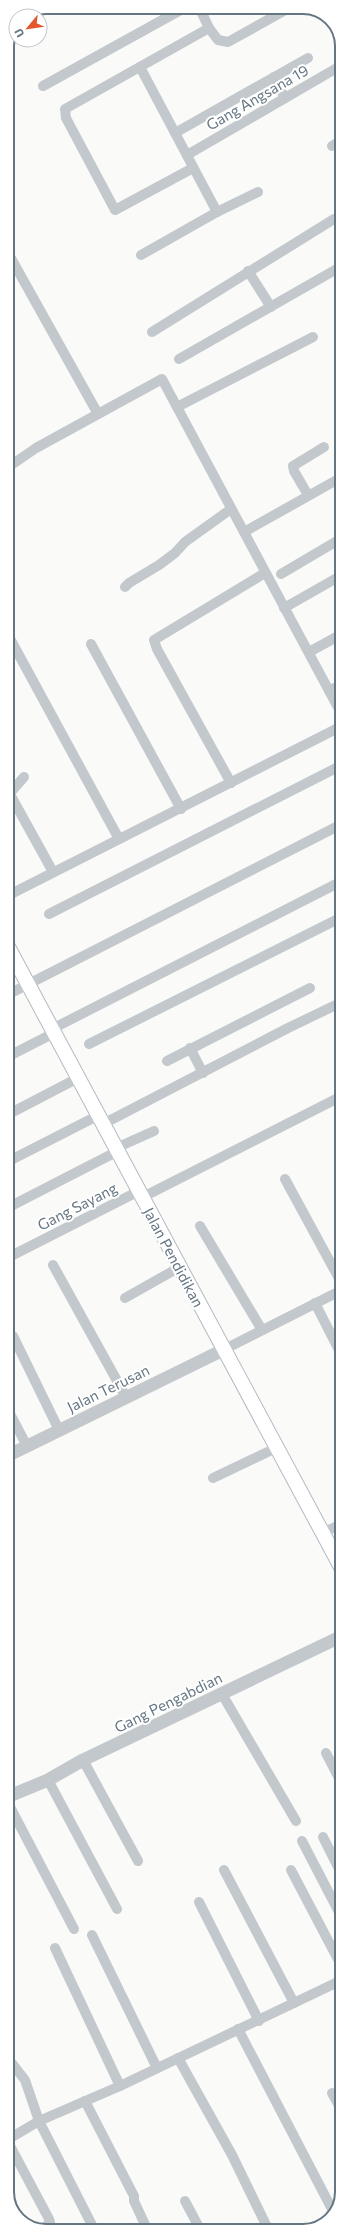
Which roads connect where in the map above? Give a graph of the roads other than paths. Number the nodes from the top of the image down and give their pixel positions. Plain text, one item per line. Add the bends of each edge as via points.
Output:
1 (173, 14) edge
2 (202, 14) edge
3 (278, 14) edge
4 (209, 28) junction
5 (308, 58) dead end
6 (140, 67) junction
7 (335, 69) edge
8 (274, 77) junction
9 (43, 86) dead end
10 (285, 98) junction
11 (175, 133) junction
12 (335, 144) edge
13 (332, 146) dead end
14 (187, 155) junction
15 (194, 168) junction
16 (258, 192) dead end
17 (217, 212) junction
18 (335, 219) edge
19 (141, 255) dead end
20 (14, 264) edge
21 (335, 270) edge
22 (248, 271) junction
23 (271, 307) junction
24 (152, 332) dead end
25 (313, 337) dead end
26 (179, 359) dead end
27 (177, 407) junction
28 (98, 414) junction
29 (324, 447) dead end
30 (14, 463) edge
31 (335, 481) edge
32 (308, 496) junction
33 (232, 509) junction
34 (244, 532) junction
35 (335, 542) edge
36 (265, 573) junction
37 (281, 574) dead end
38 (335, 579) edge
39 (125, 587) dead end
40 (284, 608) junction
41 (335, 638) edge
42 (90, 644) dead end
43 (14, 647) edge
44 (309, 652) junction
45 (335, 688) edge
46 (330, 691) junction
47 (335, 701) edge
48 (335, 730) edge
49 (335, 769) edge
50 (24, 777) dead end
51 (231, 783) junction
52 (14, 789) edge
53 (14, 801) edge
54 (181, 809) junction
55 (335, 828) edge
56 (119, 840) junction
57 (53, 872) junction
58 (335, 885) edge
59 (14, 892) edge
60 (49, 914) dead end
61 (335, 921) edge
62 (14, 958) edge
63 (28, 983) junction
64 (310, 988) dead end
65 (14, 990) edge
66 (335, 1005) edge
67 (53, 1031) junction
68 (89, 1044) dead end
69 (190, 1048) junction
70 (14, 1053) edge
71 (167, 1060) dead end
72 (203, 1073) junction
73 (78, 1078) junction
74 (335, 1099) edge
75 (14, 1111) edge
76 (101, 1119) junction
77 (154, 1131) dead end
78 (117, 1150) junction
79 (14, 1159) edge
80 (285, 1179) dead end
81 (141, 1194) junction
82 (14, 1204) edge
83 (200, 1226) dead end
84 (14, 1255) edge
85 (53, 1265) dead end
86 (180, 1267) junction
87 (335, 1271) edge
88 (335, 1293) edge
89 (125, 1298) dead end
90 (315, 1303) junction
91 (262, 1330) junction
92 (14, 1338) edge
93 (335, 1342) edge
94 (223, 1350) junction
95 (126, 1397) junction
96 (14, 1421) edge
97 (59, 1430) junction
98 (27, 1446) junction
99 (276, 1448) junction
100 (14, 1452) edge
101 (213, 1478) dead end
102 (335, 1527) edge
103 (322, 1533) junction
104 (335, 1556) edge
105 (335, 1639) edge
106 (219, 1696) junction
107 (326, 1753) dead end
108 (83, 1760) junction
109 (335, 1770) edge
110 (48, 1780) junction
111 (14, 1794) edge
112 (14, 1814) edge
113 (296, 1821) dead end
114 (323, 1837) dead end
115 (302, 1841) dead end
116 (138, 1861) dead end
117 (335, 1861) edge
118 (224, 1870) dead end
119 (291, 1870) dead end
120 (199, 1902) dead end
121 (335, 1905) edge
122 (117, 1910) dead end
123 (74, 1929) dead end
124 (92, 1935) dead end
125 (55, 1948) dead end
126 (335, 1954) edge
127 (335, 1984) edge
128 (294, 2003) junction
129 (259, 2021) junction
130 (238, 2029) junction
131 (178, 2058) junction
132 (14, 2066) edge
133 (157, 2068) junction
134 (120, 2086) junction
135 (332, 2093) dead end
136 (335, 2098) edge
137 (85, 2101) junction
138 (39, 2121) junction
139 (14, 2136) edge
140 (14, 2153) edge
141 (185, 2201) dead end
142 (331, 2208) edge
143 (48, 2224) edge
144 (91, 2224) edge
145 (145, 2224) edge
146 (197, 2224) edge
147 (266, 2224) edge

1 - 9 street
2 - 4 street
3 - 4 street via 228,42 220,42
4 - 6 street
5 - 8 street
6 - 11 street
6 - 15 street via 65,109 66,118 113,208 115,210
7 - 10 street, Gang Angsana 19
8 - 10 street
8 - 11 street
10 - 14 street, Gang Angsana 19
11 - 14 street
12 - 13 street
14 - 15 street
15 - 17 street
16 - 17 street
17 - 19 street
18 - 22 street
20 - 28 street
21 - 23 street
22 - 23 street
22 - 24 street
23 - 26 street
25 - 27 street
27 - 28 street via 162,379
27 - 33 street
28 - 30 street
29 - 32 street via 294,466
31 - 32 street
32 - 34 street
33 - 34 street
33 - 39 street via 185,542 159,565
34 - 36 street
35 - 37 street
36 - 40 street
36 - 51 street via 154,640
38 - 40 street
40 - 44 street
41 - 44 street
42 - 54 street
43 - 56 street
44 - 46 street
45 - 46 street
46 - 47 street
48 - 51 street
49 - 60 street
50 - 52 street
51 - 54 street
53 - 57 street
54 - 56 street
55 - 63 street
56 - 57 street
57 - 59 street
58 - 67 street
61 - 68 street
62 - 63 main road, Jalan Pendidikan
63 - 65 street
63 - 67 main road, Jalan Pendidikan
64 - 69 street
66 - 72 street
67 - 70 street
67 - 73 main road, Jalan Pendidikan
69 - 71 street
69 - 72 street
72 - 76 street
73 - 75 street
73 - 76 main road, Jalan Pendidikan
74 - 81 street, Gang Sayang
76 - 78 main road, Jalan Pendidikan
76 - 79 street
77 - 78 street
78 - 81 main road, Jalan Pendidikan
78 - 82 street
80 - 87 street
81 - 84 street, Gang Sayang
81 - 86 main road, Jalan Pendidikan
83 - 91 street
85 - 95 street
86 - 89 street
86 - 94 main road, Jalan Pendidikan
88 - 90 street
90 - 91 street
90 - 93 street
91 - 94 street
92 - 97 street
94 - 95 street, Jalan Terusan
94 - 99 main road, Jalan Pendidikan
95 - 97 street, Jalan Terusan
96 - 98 street
97 - 98 street, Jalan Terusan
98 - 100 street, Jalan Terusan
99 - 101 street
99 - 103 main road, Jalan Pendidikan
102 - 103 street
103 - 104 main road, Jalan Pendidikan
105 - 106 street, Gang Pengabdian
106 - 108 street, Gang Pengabdian
106 - 113 street via 231,1718 238,1720
107 - 109 street
108 - 110 street, Gang Pengabdian
108 - 116 street
110 - 111 street, Gang Pengabdian
110 - 122 street
112 - 123 street
114 - 117 street
115 - 121 street
118 - 128 street
119 - 126 street
120 - 129 street
124 - 133 street
125 - 134 street
127 - 128 street
128 - 129 street
129 - 130 street
130 - 131 street
130 - 142 street
131 - 133 street
131 - 147 street via 232,2155
132 - 138 street via 25,2080
133 - 134 street
134 - 137 street
135 - 136 street
137 - 138 street
137 - 145 street via 134,2196 134,2202
138 - 139 street
138 - 144 street
140 - 143 street via 49,2219
141 - 146 street

